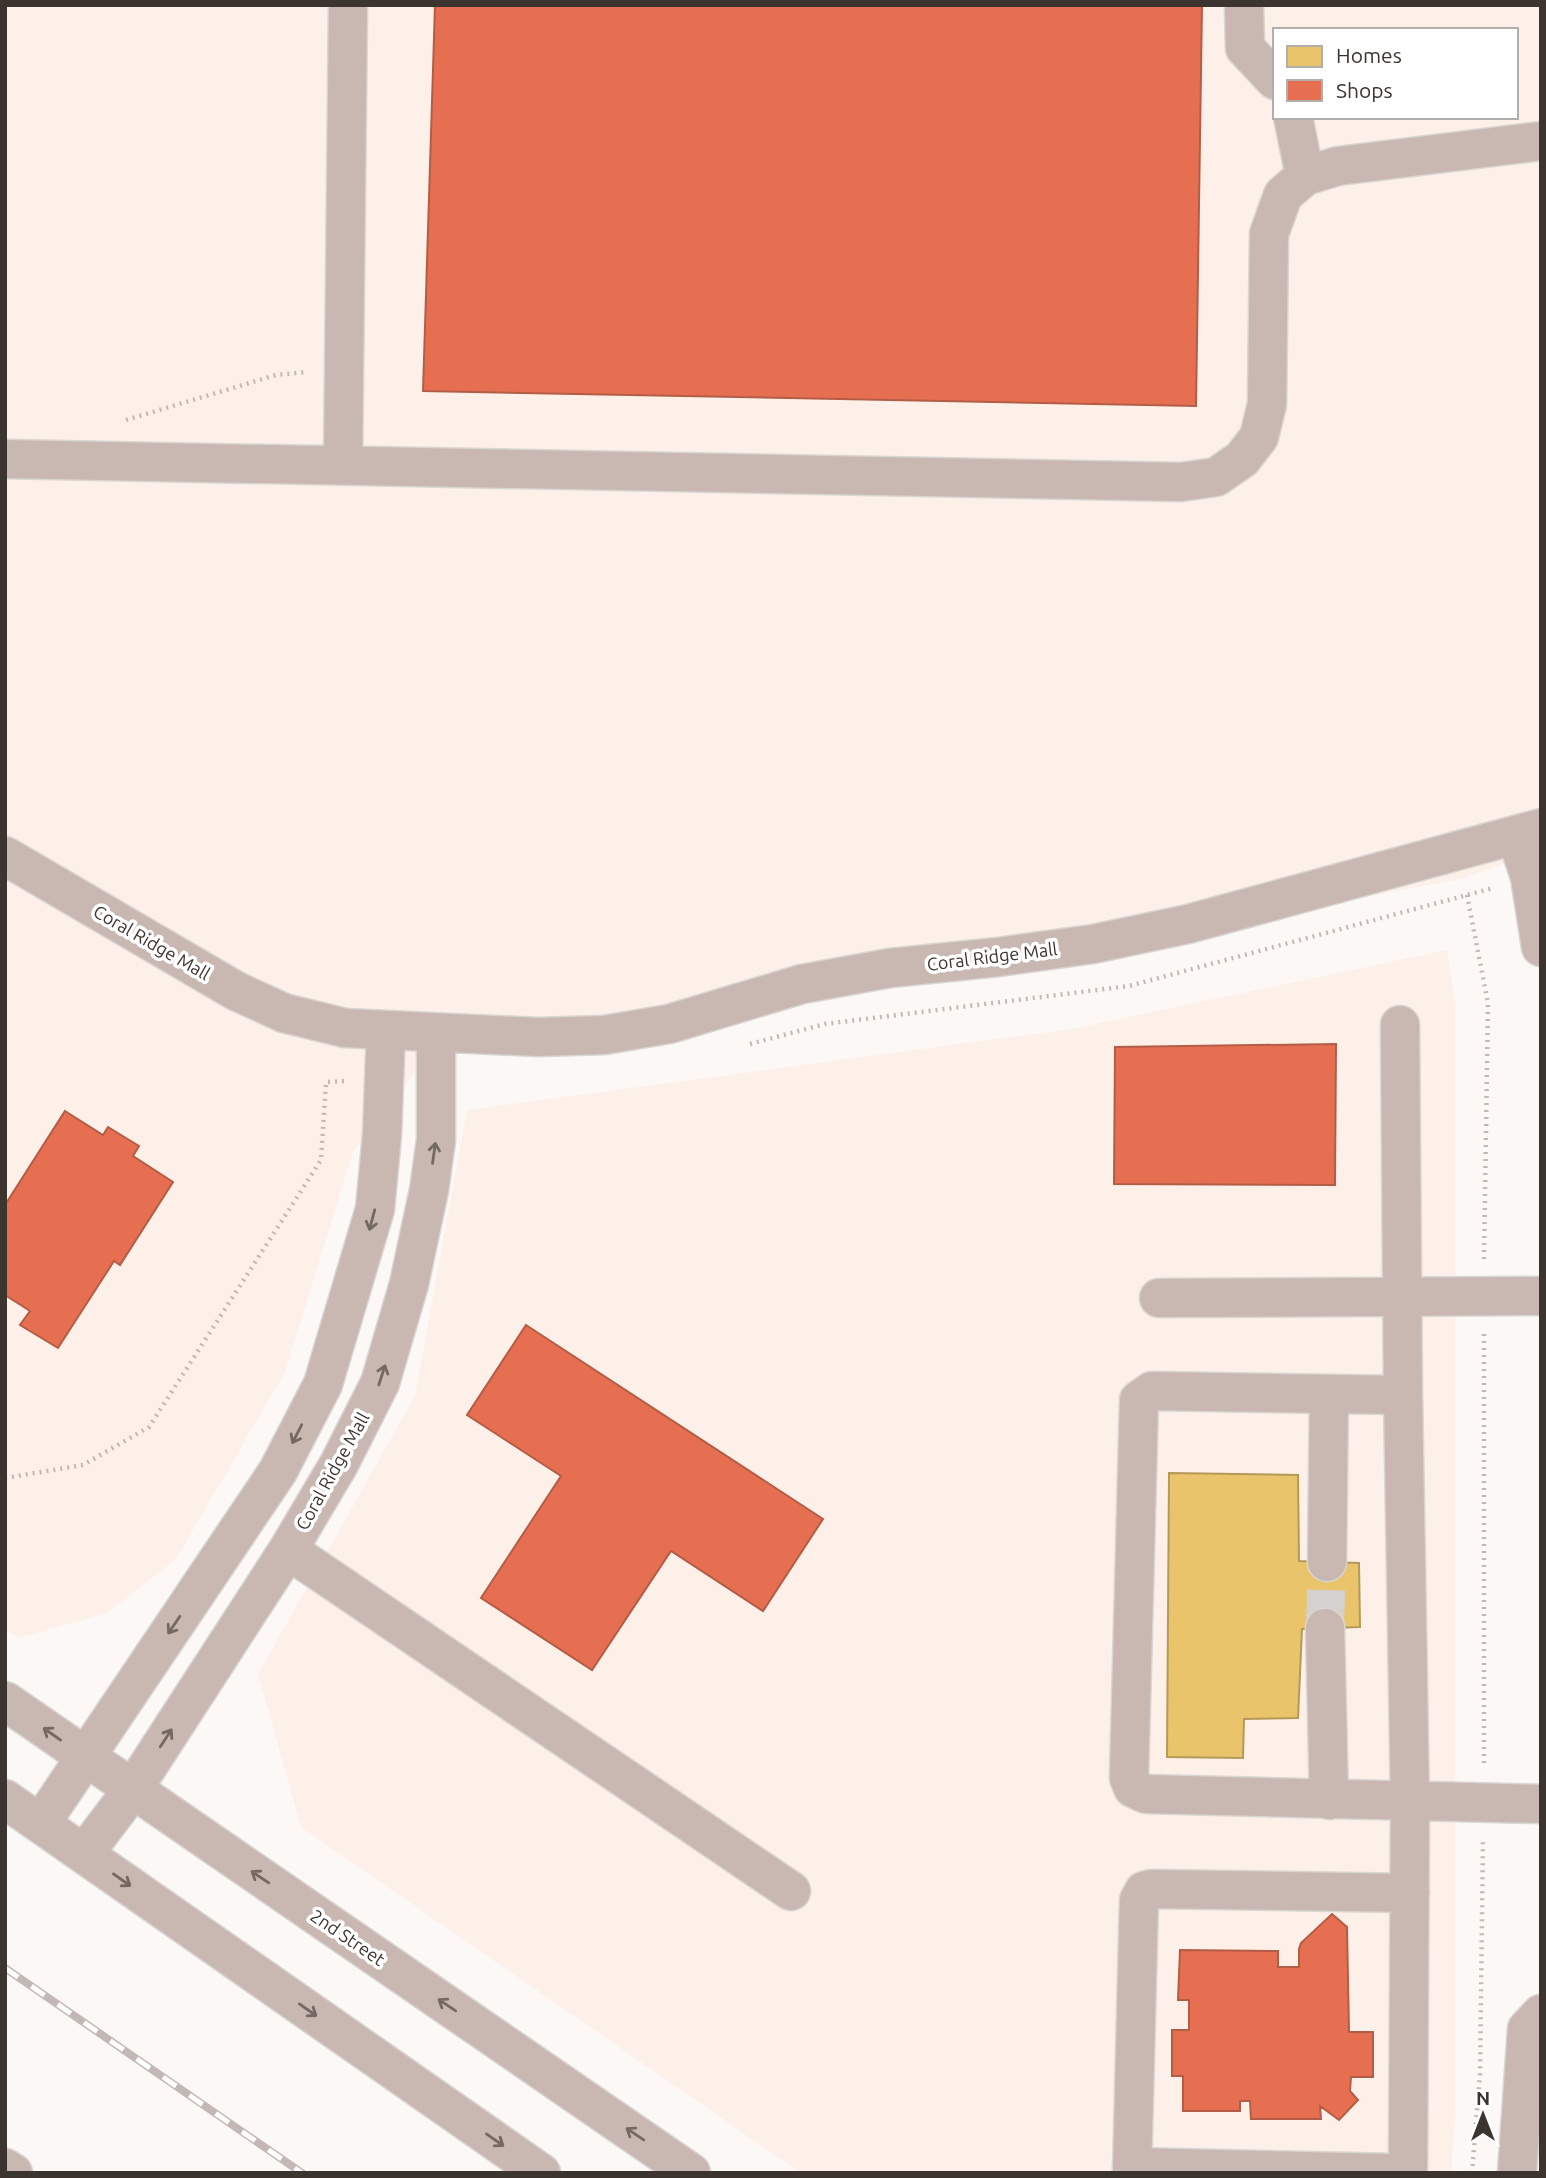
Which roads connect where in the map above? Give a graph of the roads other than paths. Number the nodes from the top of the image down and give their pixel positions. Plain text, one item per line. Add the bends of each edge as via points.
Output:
1 (348, 5) edge
2 (1244, 5) edge
3 (1273, 78) edge
4 (1293, 119) edge
5 (1541, 141) edge
6 (1305, 176) junction
7 (5, 458) edge
8 (343, 465) junction
9 (1529, 832) edge
10 (5, 856) edge
11 (1541, 947) edge
12 (1400, 1025) dead end
13 (386, 1030) junction
14 (436, 1033) junction
15 (1402, 1296) junction
16 (1541, 1296) edge
17 (1159, 1298) dead end
18 (1329, 1394) junction
19 (1403, 1395) junction
20 (288, 1550) junction
21 (1327, 1562) tunnel mouth
22 (1325, 1628) tunnel mouth
23 (5, 1701) edge
24 (86, 1757) junction
25 (132, 1789) junction
26 (5, 1799) edge
27 (1329, 1800) junction
28 (1410, 1801) junction
29 (1541, 1804) edge
30 (41, 1824) junction
31 (84, 1854) junction
32 (791, 1891) dead end
33 (1410, 1893) junction
34 (1541, 2014) edge
35 (5, 2168) edge
36 (1132, 2170) edge
37 (1222, 2171) edge
38 (13, 2173) edge
39 (541, 2173) edge
40 (691, 2173) edge
41 (1392, 2173) edge
42 (1408, 2173) edge
43 (1517, 2173) edge

1 - 8 street
2 - 3 street via 1245,48
4 - 6 street
5 - 6 street via 1338,166
6 - 8 street via 1283,195 1269,234 1267,404 1259,437 1242,459 1216,477 1168,482
7 - 8 street
9 - 11 street via 1530,877
9 - 14 street, Coral Ridge Mall via 1188,924 1093,944 890,968 802,984 669,1024 604,1035
10 - 13 street, Coral Ridge Mall via 236,991 284,1013 345,1028
12 - 15 street
13 - 14 street, Coral Ridge Mall
13 -> 24 street via 375,1209 323,1384 278,1471
20 -> 14 street, Coral Ridge Mall via 340,1464 380,1383 409,1284 436,1140
15 - 16 street
15 - 17 street
15 - 19 street
18 - 19 street
18 - 21 street
18 - 27 street via 1152,1391 1139,1400 1129,1778 1133,1788 1146,1794
19 - 28 street
25 -> 20 street, Coral Ridge Mall
20 - 32 street
22 - 27 street
24 -> 23 street, 2nd Street
24 - 25 street, 2nd Street
24 - 30 street
25 - 31 street, Coral Ridge Mall
40 -> 25 street, 2nd Street
26 - 30 street
27 - 28 street
28 - 29 street
28 - 33 street
30 - 31 street
31 -> 39 street
33 - 36 street via 1144,1891 1139,1900
33 - 42 street
34 - 43 street via 1527,2029
35 - 38 street
36 - 37 street
37 - 41 street

